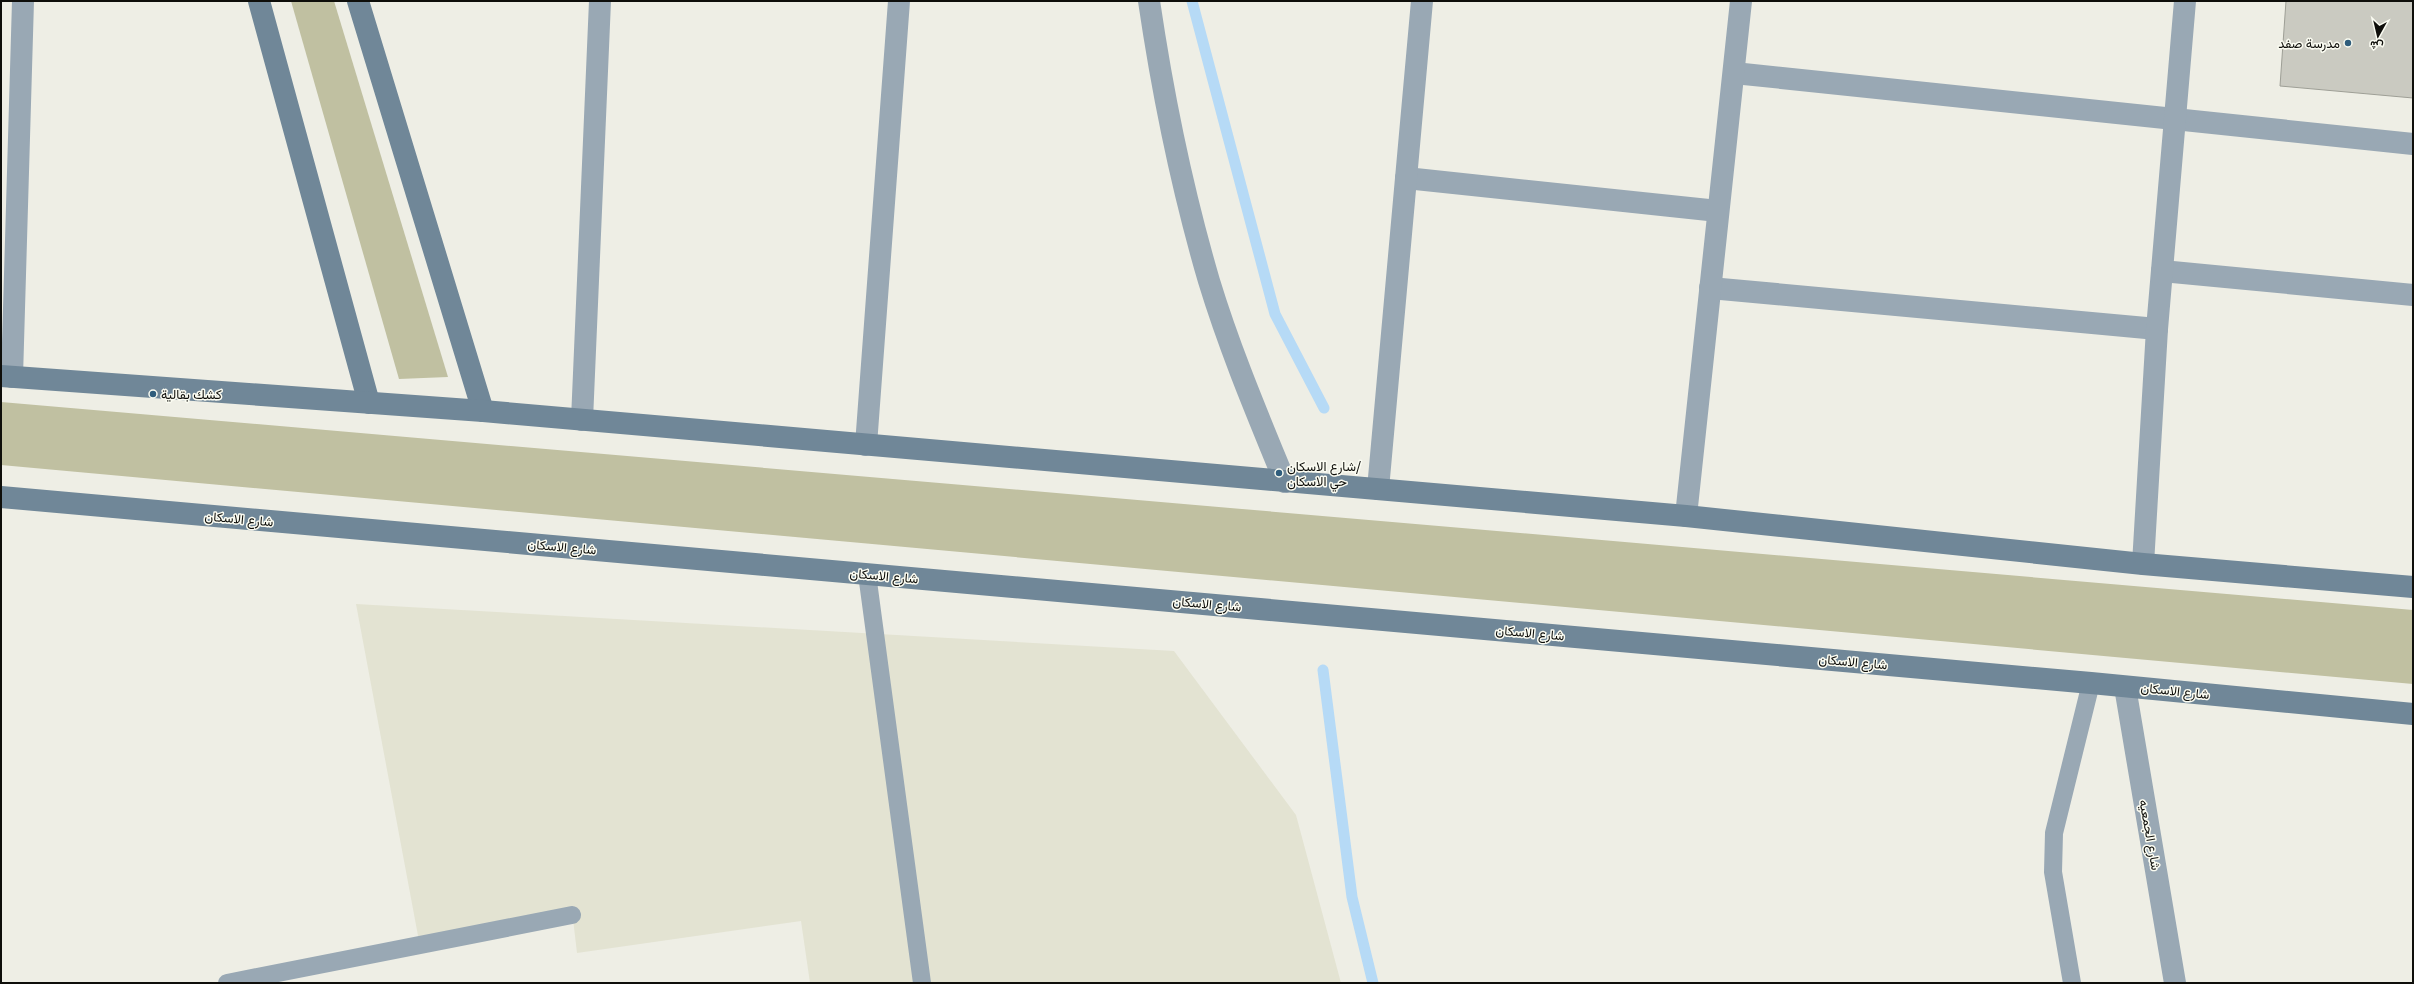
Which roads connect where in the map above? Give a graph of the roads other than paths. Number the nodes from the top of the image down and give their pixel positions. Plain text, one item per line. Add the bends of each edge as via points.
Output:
1 (23, 1) edge
2 (259, 1) edge
3 (358, 1) edge
4 (600, 1) edge
5 (899, 1) edge
6 (1149, 1) edge
7 (1422, 1) edge
8 (1741, 1) edge
9 (2185, 1) edge
10 (1734, 73) junction
11 (2175, 119) junction
12 (2413, 144) edge
13 (1406, 178) junction
14 (1718, 211) junction
15 (2162, 271) junction
16 (1710, 288) junction
17 (2413, 294) edge
18 (2157, 329) junction
19 (7, 377) edge
20 (369, 403) junction
21 (483, 411) junction
22 (582, 420) junction
23 (866, 445) junction
24 (1285, 482) junction
25 (1378, 490) junction
26 (1, 497) edge
27 (1686, 516) junction
28 (2143, 564) junction
29 (867, 574) junction
30 (2413, 587) edge
31 (2091, 683) junction
32 (2125, 686) junction
33 (2413, 714) edge
34 (572, 915) dead end
35 (227, 983) edge
36 (922, 983) edge
37 (2072, 983) edge
38 (2175, 983) edge

1 - 19 street
2 - 20 main road
3 - 21 main road
4 - 22 street
5 - 23 street
6 - 24 street via 1181,178 1210,282 1244,383
7 - 13 street
8 - 10 street
9 - 11 street
10 - 11 street
10 - 14 street
11 - 12 street
11 - 15 street
13 - 14 street
13 - 25 street
14 - 16 street
15 - 17 street
15 - 18 street
16 - 18 street
16 - 27 street
18 - 28 street
19 - 20 main road
20 - 21 main road
21 - 22 main road
22 - 23 main road
23 - 24 main road
24 - 25 main road
25 - 27 main road
26 - 29 main road, شارع الاسكان
27 - 28 main road
28 - 30 main road
29 - 31 main road, شارع الاسكان
29 - 36 lane
31 - 32 main road, شارع الاسكان
31 - 37 lane via 2054,833 2053,872
32 - 33 main road, شارع الاسكان
32 - 38 street, شارع الجمعيه
34 - 35 lane

